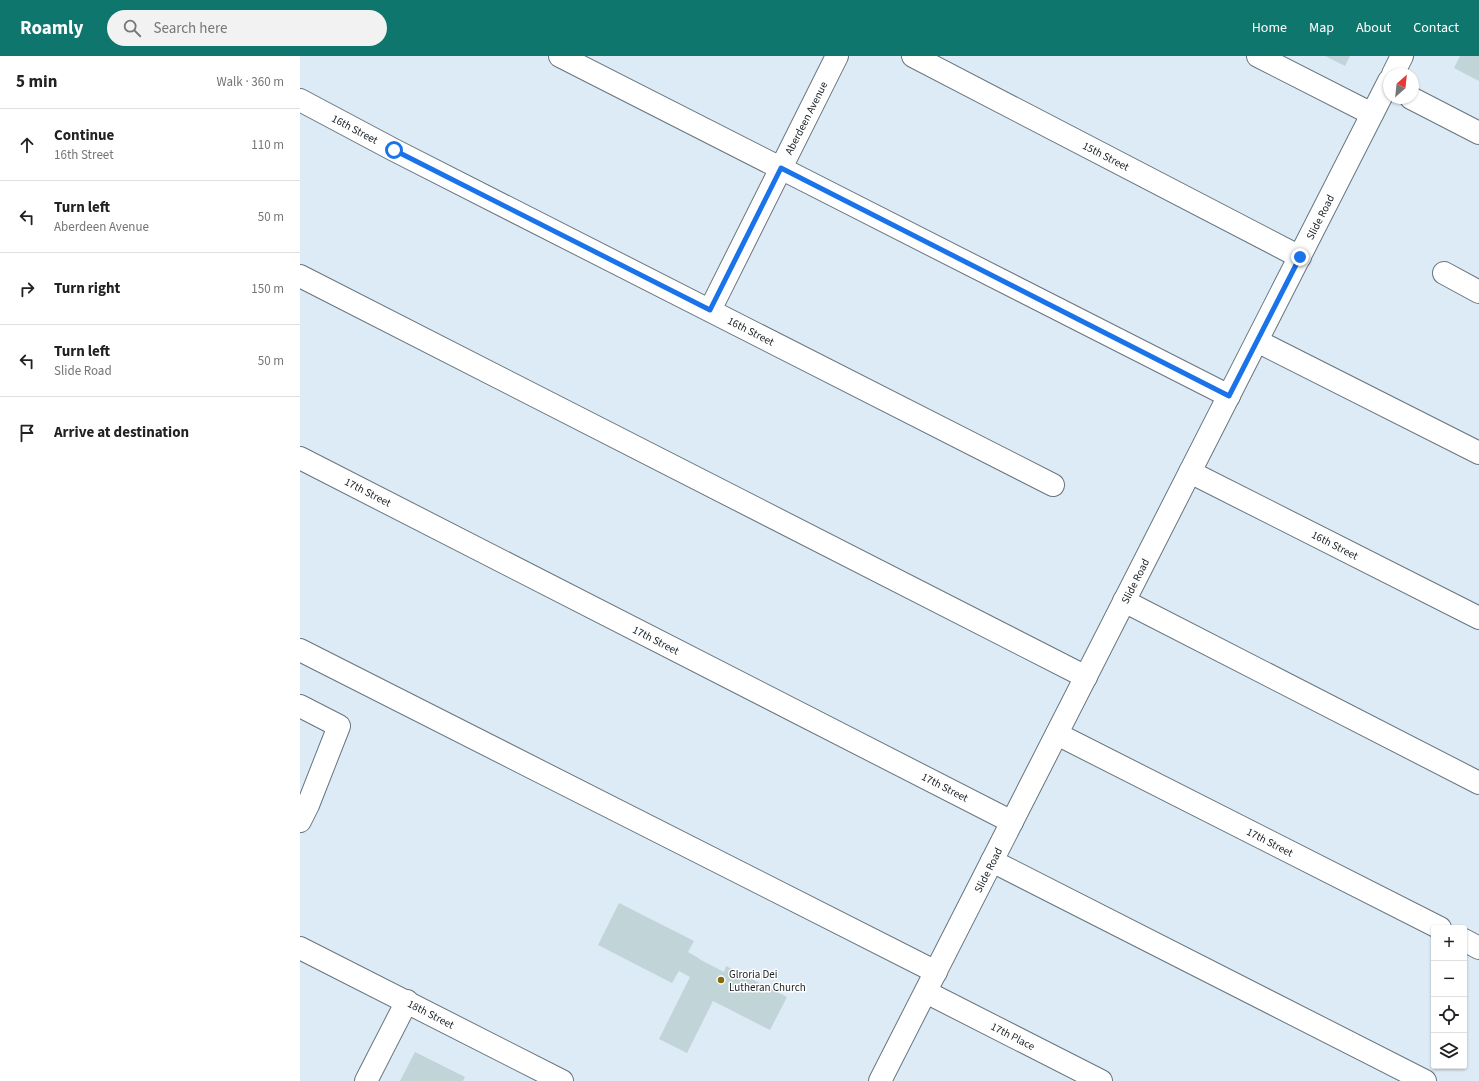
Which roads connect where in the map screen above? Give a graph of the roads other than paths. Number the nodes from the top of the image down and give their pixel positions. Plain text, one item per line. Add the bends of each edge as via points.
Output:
1 (560, 56) edge
2 (837, 56) edge
3 (913, 56) edge
4 (1258, 56) edge
5 (1402, 56) edge
6 (1396, 68) edge
7 (1383, 93) edge
8 (300, 100) edge
9 (1419, 102) edge
10 (1372, 114) junction
11 (1479, 133) edge
12 (781, 168) junction
13 (1300, 257) junction
14 (1444, 274) dead end
15 (300, 276) edge
16 (1479, 292) edge
17 (710, 310) junction
18 (1257, 341) junction
19 (1229, 396) junction
20 (1479, 453) edge
21 (300, 458) edge
22 (1190, 472) junction
23 (1052, 485) dead end
24 (1124, 601) junction
25 (1479, 618) edge
26 (300, 650) edge
27 (1086, 677) junction
28 (300, 706) edge
29 (1057, 734) junction
30 (1479, 783) edge
31 (300, 821) edge
32 (1012, 822) junction
33 (992, 861) junction
34 (1434, 925) edge
35 (1467, 942) edge
36 (300, 948) edge
37 (1479, 948) edge
38 (936, 972) junction
39 (926, 992) junction
40 (407, 1002) junction
41 (366, 1081) edge
42 (562, 1081) edge
43 (880, 1081) edge
44 (1100, 1081) edge
45 (1424, 1081) edge

1 - 12 street
2 - 12 street, Aberdeen Avenue
3 - 13 street, 15th Street
4 - 10 street
5 - 6 street, Slide Road
7 - 10 street, Slide Road
8 - 17 street, 16th Street
9 - 11 street
10 - 13 street, Slide Road
12 - 17 street, Aberdeen Avenue
12 - 19 street
13 - 18 street, Slide Road
14 - 16 street
15 - 27 street
17 - 23 street, 16th Street
18 - 19 street, Slide Road
18 - 20 street
19 - 22 street, Slide Road
21 - 32 street, 17th Street
22 - 24 street, Slide Road
22 - 25 street, 16th Street
24 - 27 street, Slide Road
24 - 30 street
26 - 38 street
27 - 29 street, Slide Road
28 - 31 street via 339,726
29 - 32 street, Slide Road
29 - 34 street, 17th Street
32 - 33 street, Slide Road
33 - 38 street, Slide Road
33 - 45 street
35 - 37 street
36 - 40 street, 18th Street
38 - 39 street, Slide Road
39 - 43 street, Slide Road
39 - 44 street, 17th Place
40 - 41 street
40 - 42 street, 18th Street

